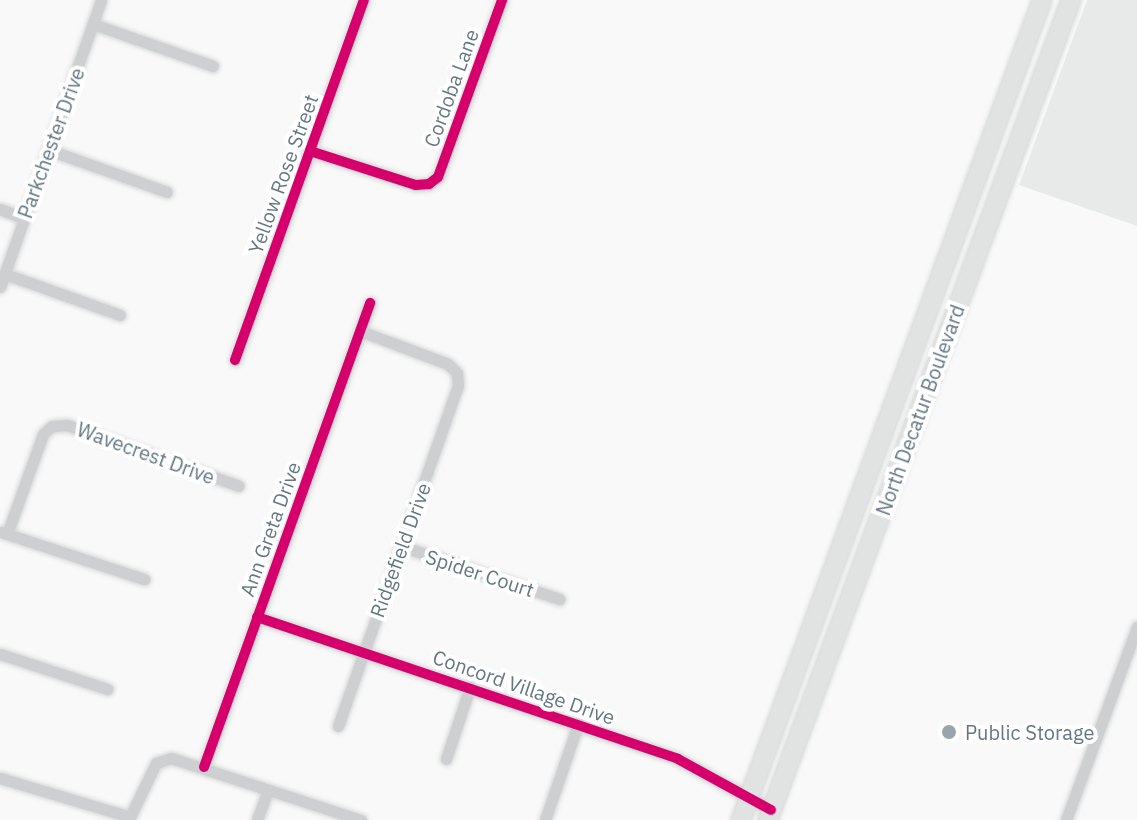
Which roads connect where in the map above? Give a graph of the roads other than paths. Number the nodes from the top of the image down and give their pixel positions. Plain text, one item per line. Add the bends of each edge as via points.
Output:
1 (101, 0) edge
2 (364, 0) edge
3 (502, 0) edge
4 (1042, 0) edge
5 (1071, 0) edge
6 (93, 24) junction
7 (213, 66) dead end
8 (997, 118) junction
9 (1025, 129) junction
10 (49, 150) junction
11 (310, 151) junction
12 (167, 192) dead end
13 (0, 209) edge
14 (24, 218) junction
15 (5, 274) junction
16 (0, 287) edge
17 (370, 303) dead end
18 (120, 315) dead end
19 (360, 331) junction
20 (235, 360) dead end
21 (903, 375) junction
22 (929, 383) junction
23 (239, 486) dead end
24 (4, 533) edge
25 (401, 546) junction
26 (144, 579) dead end
27 (823, 590) junction
28 (559, 599) dead end
29 (850, 600) junction
30 (257, 617) junction
31 (1137, 627) edge
32 (363, 651) junction
33 (0, 654) edge
34 (470, 687) junction
35 (107, 689) dead end
36 (578, 724) junction
37 (338, 726) dead end
38 (446, 759) dead end
39 (204, 767) junction
40 (0, 778) edge
41 (268, 790) junction
42 (749, 797) junction
43 (769, 815) edge
44 (111, 818) edge
45 (257, 820) edge
46 (361, 820) edge
47 (545, 820) edge
48 (741, 820) edge
49 (1066, 820) edge

1 - 6 street, Parkchester Drive
2 - 11 street, Yellow Rose Street
3 - 11 street, Cordoba Lane via 438,177 416,185
4 - 8 main road, North Decatur Boulevard
5 - 9 main road, North Decatur Boulevard
6 - 7 street
6 - 10 street, Parkchester Drive
8 - 9 main road
8 - 21 main road, North Decatur Boulevard
9 - 22 main road, North Decatur Boulevard
10 - 12 street
10 - 14 street, Parkchester Drive
11 - 20 street, Yellow Rose Street
13 - 14 street
14 - 15 street, Parkchester Drive
15 - 16 street, Parkchester Drive
15 - 18 street
17 - 19 street, Ann Greta Drive
19 - 25 street, Ridgefield Drive via 448,364 457,373 458,385
19 - 30 street, Ann Greta Drive
21 - 22 main road
21 - 27 main road, North Decatur Boulevard
22 - 29 main road, North Decatur Boulevard
23 - 24 street, Wavecrest Drive via 67,425 52,426 43,434
24 - 26 street
25 - 28 street, Spider Court
25 - 32 street, Ridgefield Drive
27 - 29 main road
27 - 42 main road, North Decatur Boulevard
29 - 43 main road, North Decatur Boulevard
30 - 32 street, Concord Village Drive
30 - 39 street, Ann Greta Drive
31 - 49 street
32 - 34 street, Concord Village Drive
32 - 37 street, Ridgefield Drive
33 - 35 street
34 - 36 street, Concord Village Drive
34 - 38 street
36 - 42 street, Concord Village Drive via 678,759
36 - 47 street
39 - 41 street
39 - 44 street via 163,759 130,817
40 - 44 street
41 - 45 street
41 - 46 street
42 - 43 street, Concord Village Drive
42 - 48 main road, North Decatur Boulevard

